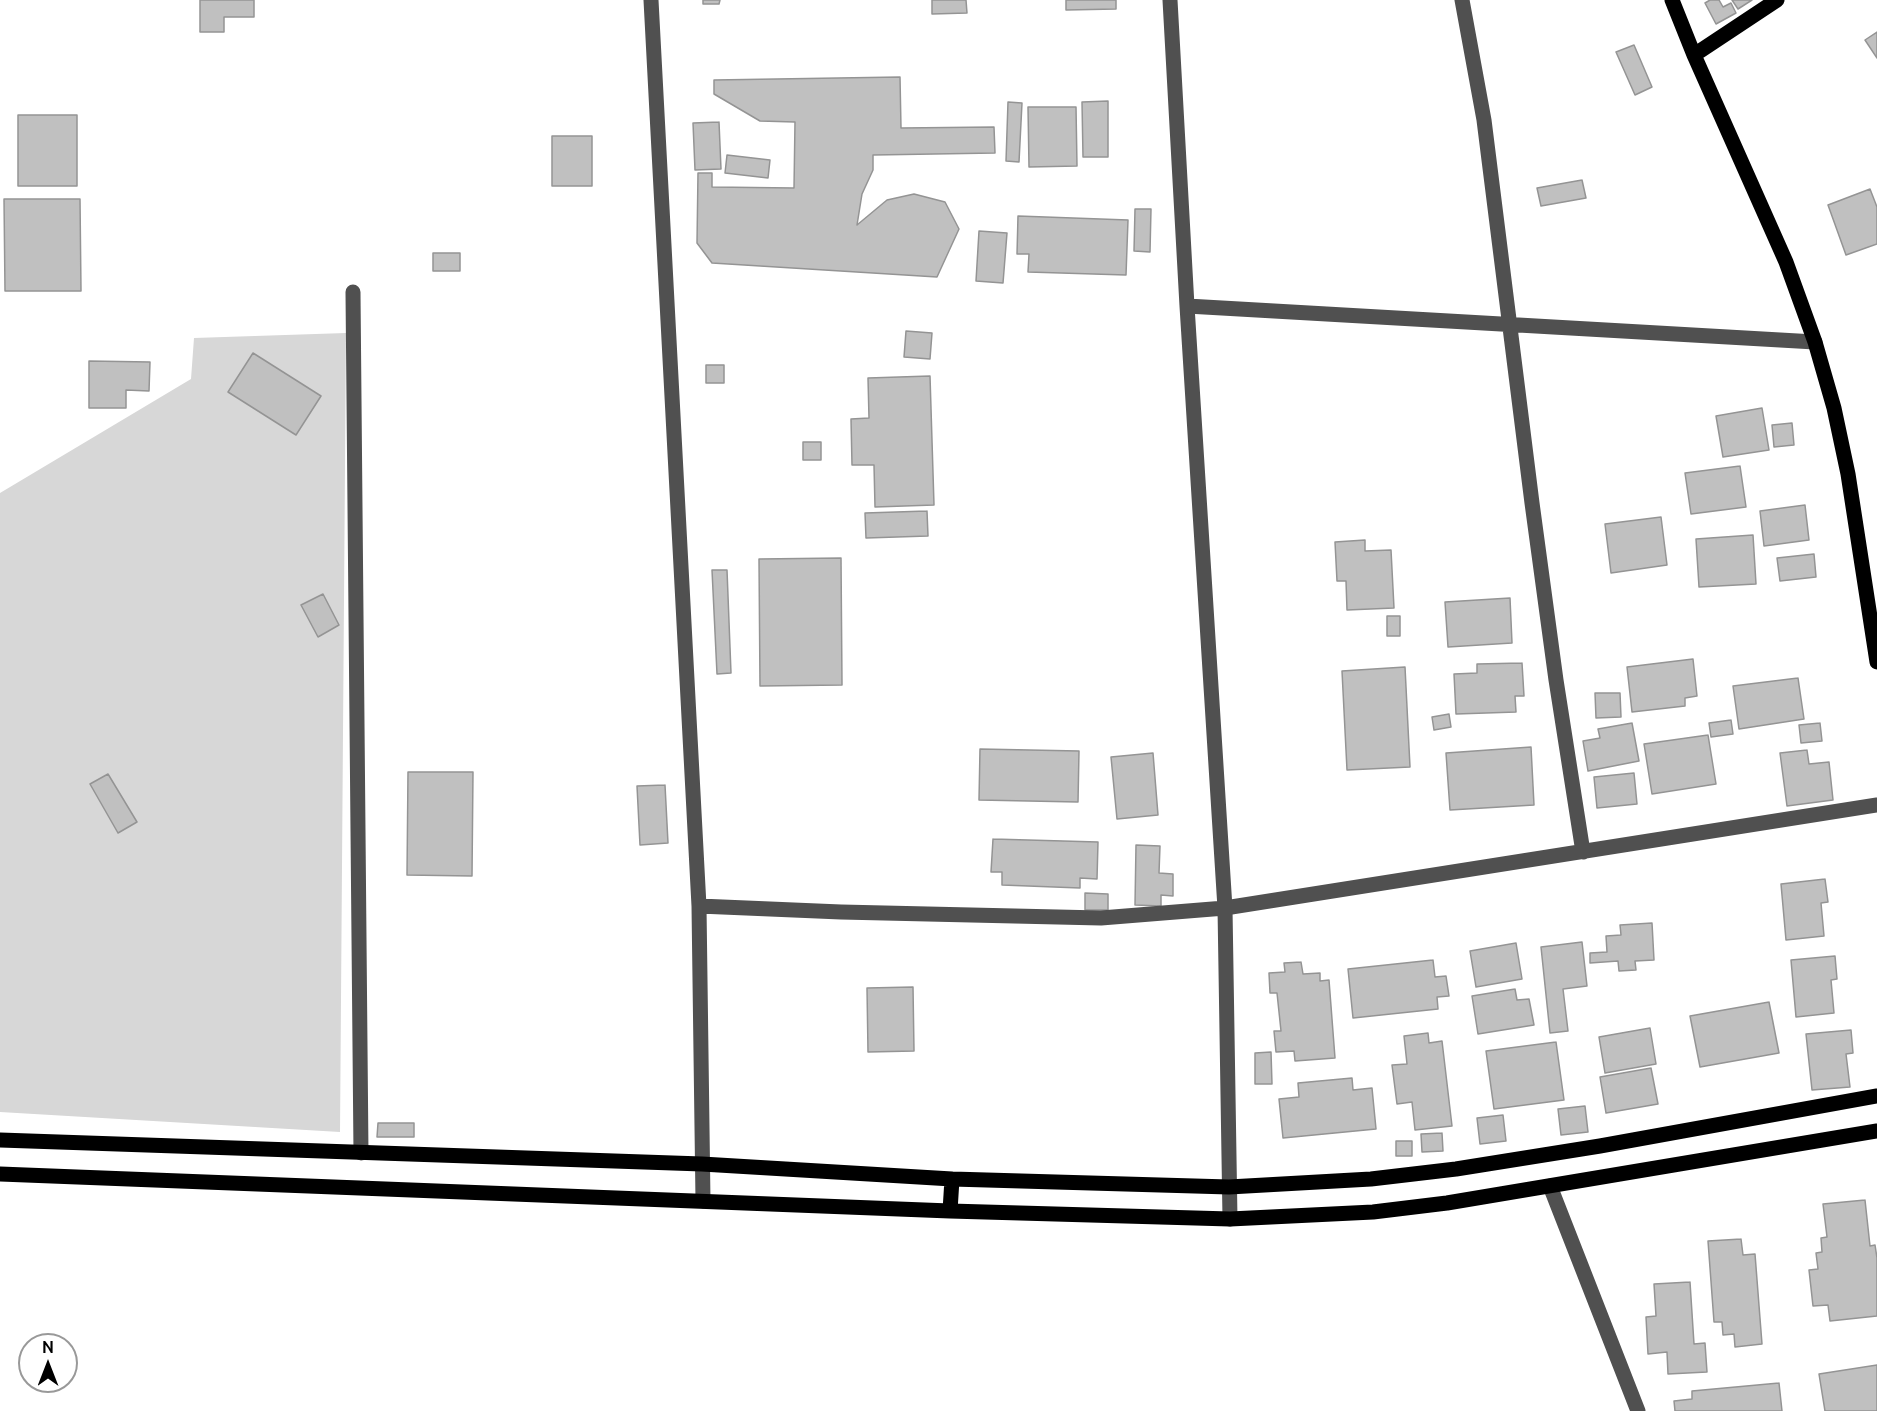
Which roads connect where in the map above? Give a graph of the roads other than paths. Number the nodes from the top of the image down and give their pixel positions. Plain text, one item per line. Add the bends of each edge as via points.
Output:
1 (651, 0) edge
2 (1170, 0) edge
3 (1462, 0) edge
4 (1672, 0) edge
5 (1777, 0) edge
6 (1694, 55) junction
7 (353, 292) dead end
8 (1187, 306) junction
9 (1510, 326) junction
10 (1815, 342) junction
11 (1877, 662) edge
12 (1877, 805) edge
13 (1583, 852) junction
14 (699, 906) junction
15 (1225, 908) junction
16 (1877, 1096) edge
17 (1877, 1131) edge
18 (0, 1140) edge
19 (361, 1153) junction
20 (702, 1164) junction
21 (0, 1174) edge
22 (952, 1179) junction
23 (1550, 1186) junction
24 (1229, 1187) junction
25 (703, 1200) junction
26 (950, 1211) junction
27 (1230, 1219) junction
28 (1638, 1411) edge

1 - 14 street
2 - 8 street
3 - 9 street via 1484,120
4 - 6 main road
5 - 6 main road
6 - 10 main road via 1786,262
7 - 19 street
8 - 9 street
8 - 15 street
9 - 10 street
9 - 13 street
10 - 11 main road via 1848,474
12 - 13 street
13 - 15 street
14 - 15 street via 1101,918
14 - 20 street
15 - 24 street
16 - 24 main road via 1456,1169 1371,1179
17 - 23 main road
18 - 19 main road
19 - 20 main road
20 - 22 main road
20 - 25 street
21 - 25 main road
22 - 24 main road
22 - 26 main road
23 - 27 main road via 1373,1212
23 - 28 street
24 - 27 street
25 - 26 main road
26 - 27 main road

